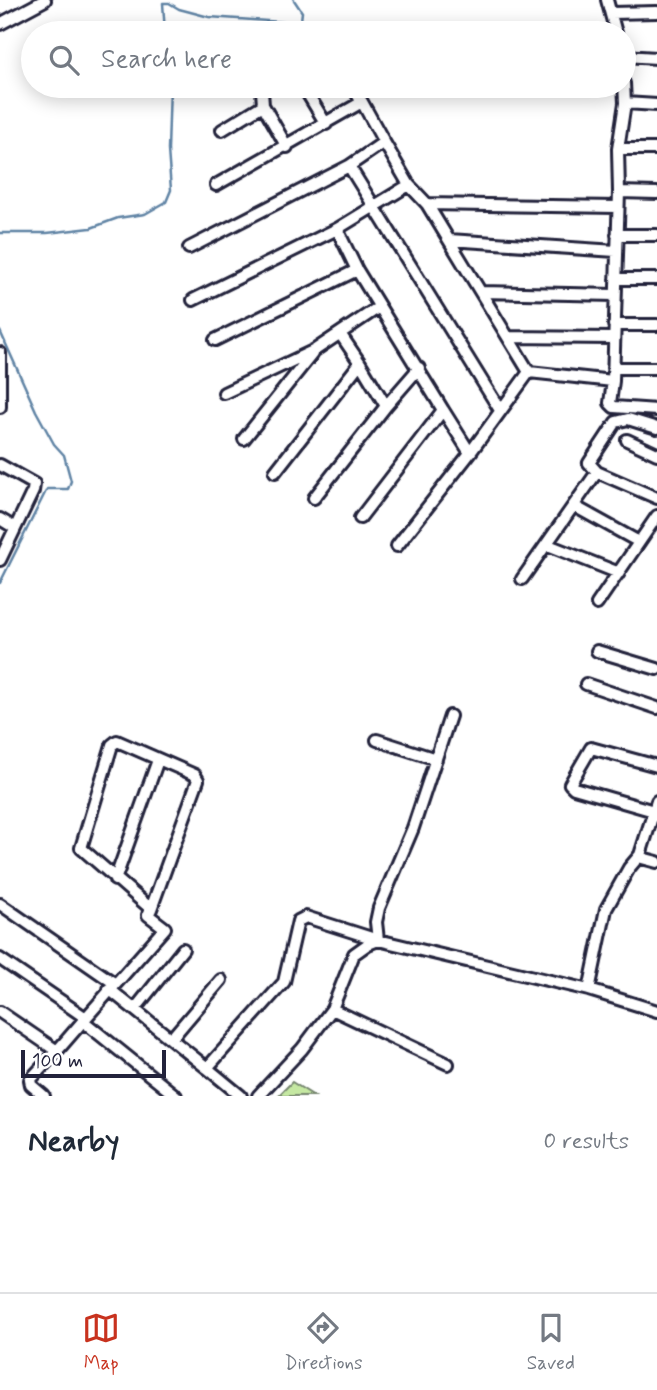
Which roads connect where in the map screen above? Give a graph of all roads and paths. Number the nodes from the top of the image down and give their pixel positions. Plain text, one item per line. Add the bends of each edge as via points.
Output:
1 (45, 0) edge
2 (607, 0) edge
3 (657, 12) edge
4 (611, 13) junction
5 (613, 21) edge
6 (0, 24) edge
7 (636, 57) edge
8 (657, 58) edge
9 (262, 98) edge
10 (310, 98) edge
11 (360, 98) edge
12 (625, 98) edge
13 (362, 102) junction
14 (625, 103) junction
15 (263, 105) junction
16 (657, 105) edge
17 (326, 124) junction
18 (222, 130) dead end
19 (384, 142) junction
20 (287, 147) junction
21 (618, 149) junction
22 (657, 149) edge
23 (349, 166) junction
24 (410, 185) junction
25 (216, 186) dead end
26 (619, 192) junction
27 (657, 193) edge
28 (427, 204) junction
29 (374, 205) junction
30 (618, 207) junction
31 (337, 229) junction
32 (617, 235) junction
33 (657, 235) edge
34 (449, 240) junction
35 (189, 248) dead end
36 (616, 251) junction
37 (357, 270) junction
38 (616, 279) junction
39 (657, 279) edge
40 (481, 292) junction
41 (615, 295) junction
42 (193, 300) dead end
43 (379, 307) junction
44 (614, 325) junction
45 (657, 325) edge
46 (341, 335) junction
47 (508, 337) junction
48 (614, 338) junction
49 (215, 340) dead end
50 (315, 350) junction
51 (0, 353) edge
52 (360, 363) junction
53 (419, 368) junction
54 (613, 368) junction
55 (657, 369) edge
56 (529, 372) junction
57 (613, 381) junction
58 (225, 393) dead end
59 (0, 407) edge
60 (386, 407) junction
61 (443, 410) junction
62 (500, 410) junction
63 (657, 410) edge
64 (657, 428) edge
65 (244, 439) dead end
66 (627, 440) dead end
67 (470, 453) junction
68 (657, 454) edge
69 (0, 465) edge
70 (275, 471) dead end
71 (597, 472) junction
72 (314, 498) dead end
73 (657, 498) edge
74 (574, 506) junction
75 (657, 516) edge
76 (360, 518) dead end
77 (0, 519) edge
78 (15, 528) junction
79 (639, 542) junction
80 (548, 545) junction
81 (397, 546) dead end
82 (0, 560) edge
83 (618, 573) junction
84 (522, 579) dead end
85 (597, 604) dead end
86 (597, 651) dead end
87 (657, 669) edge
88 (586, 684) dead end
89 (657, 708) edge
90 (450, 716) dead end
91 (377, 740) dead end
92 (436, 759) junction
93 (158, 760) junction
94 (657, 766) edge
95 (656, 808) edge
96 (640, 855) junction
97 (657, 862) edge
98 (115, 880) junction
99 (0, 904) edge
100 (152, 909) junction
101 (378, 940) junction
102 (183, 949) dead end
103 (0, 959) edge
104 (221, 980) dead end
105 (112, 986) junction
106 (589, 990) junction
107 (135, 1009) junction
108 (332, 1009) junction
109 (657, 1011) edge
110 (0, 1012) edge
111 (85, 1019) junction
112 (171, 1039) junction
113 (57, 1051) junction
114 (448, 1064) dead end
115 (207, 1068) junction
116 (44, 1096) edge
117 (176, 1096) edge
118 (241, 1096) edge
119 (258, 1096) edge

1 - 6 street
2 - 4 street
3 - 4 street
4 - 5 street
7 - 8 street
9 - 15 street
10 - 17 street
11 - 13 street
12 - 14 street
13 - 17 street
13 - 19 street
14 - 16 street
14 - 21 street
15 - 18 street
15 - 20 street
17 - 20 street
19 - 23 street
19 - 24 street
20 - 25 street
21 - 22 street
21 - 26 street
23 - 29 street
23 - 35 street
24 - 28 street
24 - 29 street
26 - 27 street
26 - 30 street
28 - 30 street
28 - 34 street
29 - 31 street
29 - 62 street
30 - 32 street
31 - 37 street
31 - 42 street
32 - 33 street
32 - 36 street
34 - 36 street
34 - 40 street
36 - 38 street
37 - 43 street
37 - 49 street
38 - 39 street
38 - 41 street
40 - 41 street
40 - 47 street
41 - 44 street
43 - 46 street
43 - 53 street
44 - 45 street
44 - 48 street
46 - 50 street
46 - 52 street
47 - 48 street
47 - 56 street
48 - 54 street
50 - 58 street
50 - 65 street
51 - 59 street
52 - 60 street
52 - 70 street
53 - 60 street
53 - 61 street
54 - 55 street
54 - 57 street
56 - 57 street
56 - 62 street
57 - 63 street via 610,403 614,407
60 - 72 street
61 - 67 street
61 - 76 street
62 - 67 street
64 - 71 street via 628,419 617,422 590,460 590,467
66 - 68 street
67 - 81 street
69 - 78 street via 34,484
71 - 73 street
71 - 74 street
74 - 79 street
74 - 80 street
75 - 79 street
77 - 78 street
78 - 82 street
79 - 83 street
80 - 83 street
80 - 84 street
83 - 85 street
86 - 87 street
88 - 89 street
90 - 92 street
91 - 92 street
92 - 101 street via 379,908
93 - 98 street
93 - 98 street via 117,741 112,746 81,845
93 - 100 street via 198,780
94 - 95 street via 591,748 570,784
95 - 96 street
96 - 97 street
96 - 106 street via 606,909
98 - 100 street
99 - 105 street
100 - 105 street via 149,916 164,928
101 - 106 street
101 - 108 street via 354,954
101 - 115 street via 302,918 284,982
102 - 107 street
103 - 111 street
104 - 112 street
105 - 107 street
105 - 111 street
106 - 109 street
107 - 112 street
108 - 114 street
108 - 119 street
110 - 113 street
111 - 113 street
111 - 117 street
112 - 115 street
113 - 116 street via 30,1080
115 - 118 street

